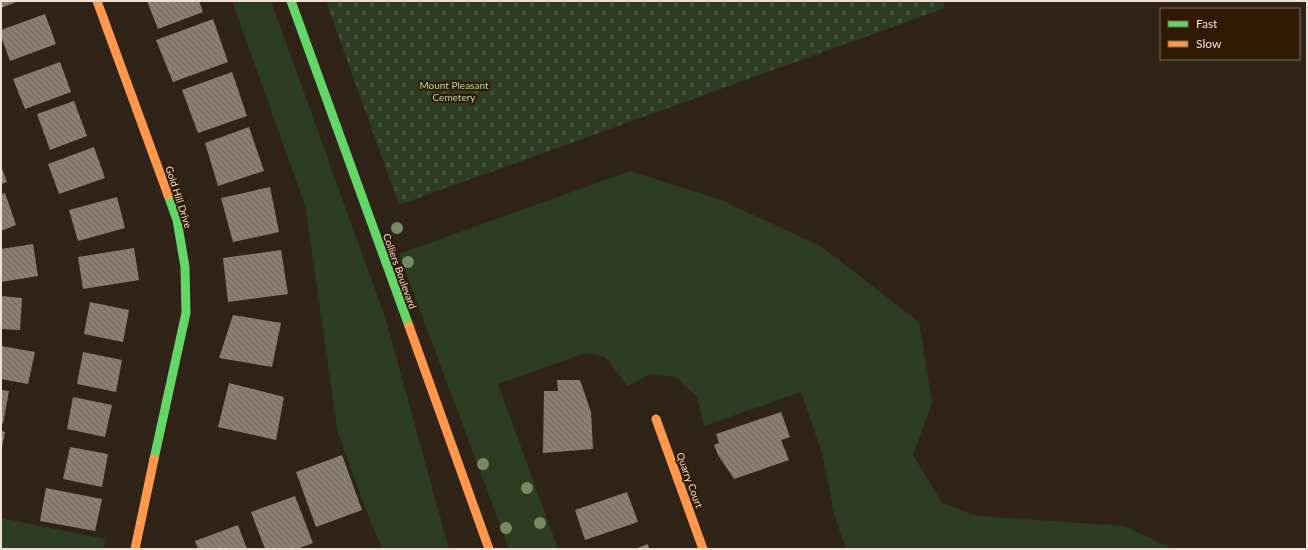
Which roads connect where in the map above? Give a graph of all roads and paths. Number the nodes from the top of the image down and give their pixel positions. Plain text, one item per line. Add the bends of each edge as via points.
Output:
1 (97, 1) edge
2 (290, 1) edge
3 (656, 419) dead end
4 (135, 549) edge
5 (489, 549) edge
6 (703, 549) edge

1 - 4 street, Gold Hill Drive via 177,220 185,267 186,313
2 - 5 street, Colliers Boulevard
3 - 6 street, Quarry Court

